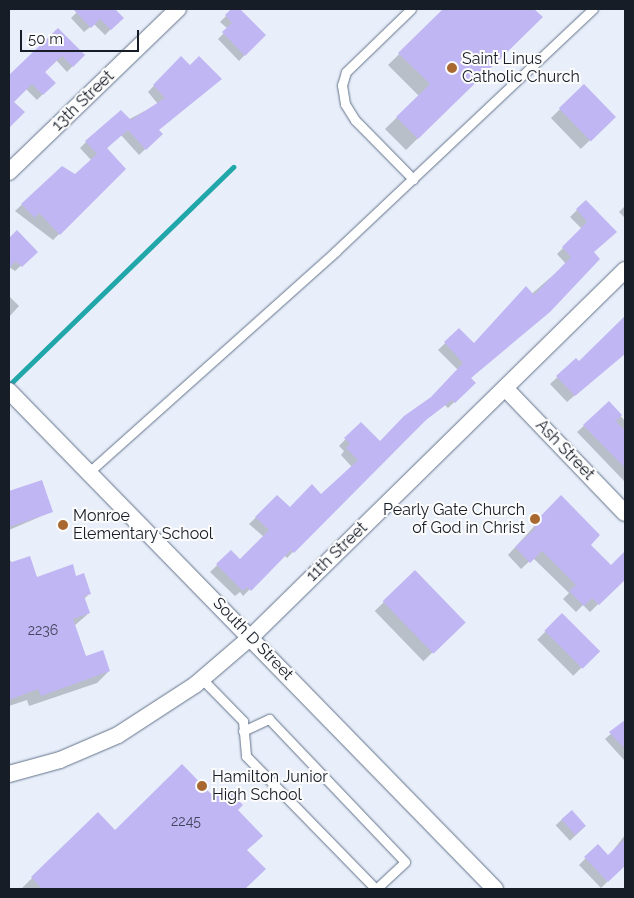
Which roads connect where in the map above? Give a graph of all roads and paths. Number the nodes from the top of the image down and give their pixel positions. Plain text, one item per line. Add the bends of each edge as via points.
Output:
1 (178, 9) edge
2 (411, 9) edge
3 (593, 9) edge
4 (9, 172) edge
5 (413, 179) junction
6 (625, 270) edge
7 (505, 388) junction
8 (9, 391) edge
9 (89, 472) junction
10 (625, 513) edge
11 (251, 636) junction
12 (202, 679) junction
13 (243, 731) junction
14 (9, 774) edge
15 (376, 889) edge
16 (496, 889) edge

1 - 4 street, 13th Street
2 - 5 lane via 346,72 342,85 346,104 355,120
3 - 5 lane
5 - 9 lane
6 - 7 street, 11th Street
7 - 10 street, Ash Street
7 - 11 street, 11th Street
8 - 9 street, South D Street
9 - 11 street, South D Street
11 - 12 street, 11th Street
11 - 16 street, South D Street
12 - 13 lane via 242,721
12 - 14 street, 11th Street via 118,735 60,760
13 - 15 lane via 246,756
13 - 15 lane via 269,719 405,862

